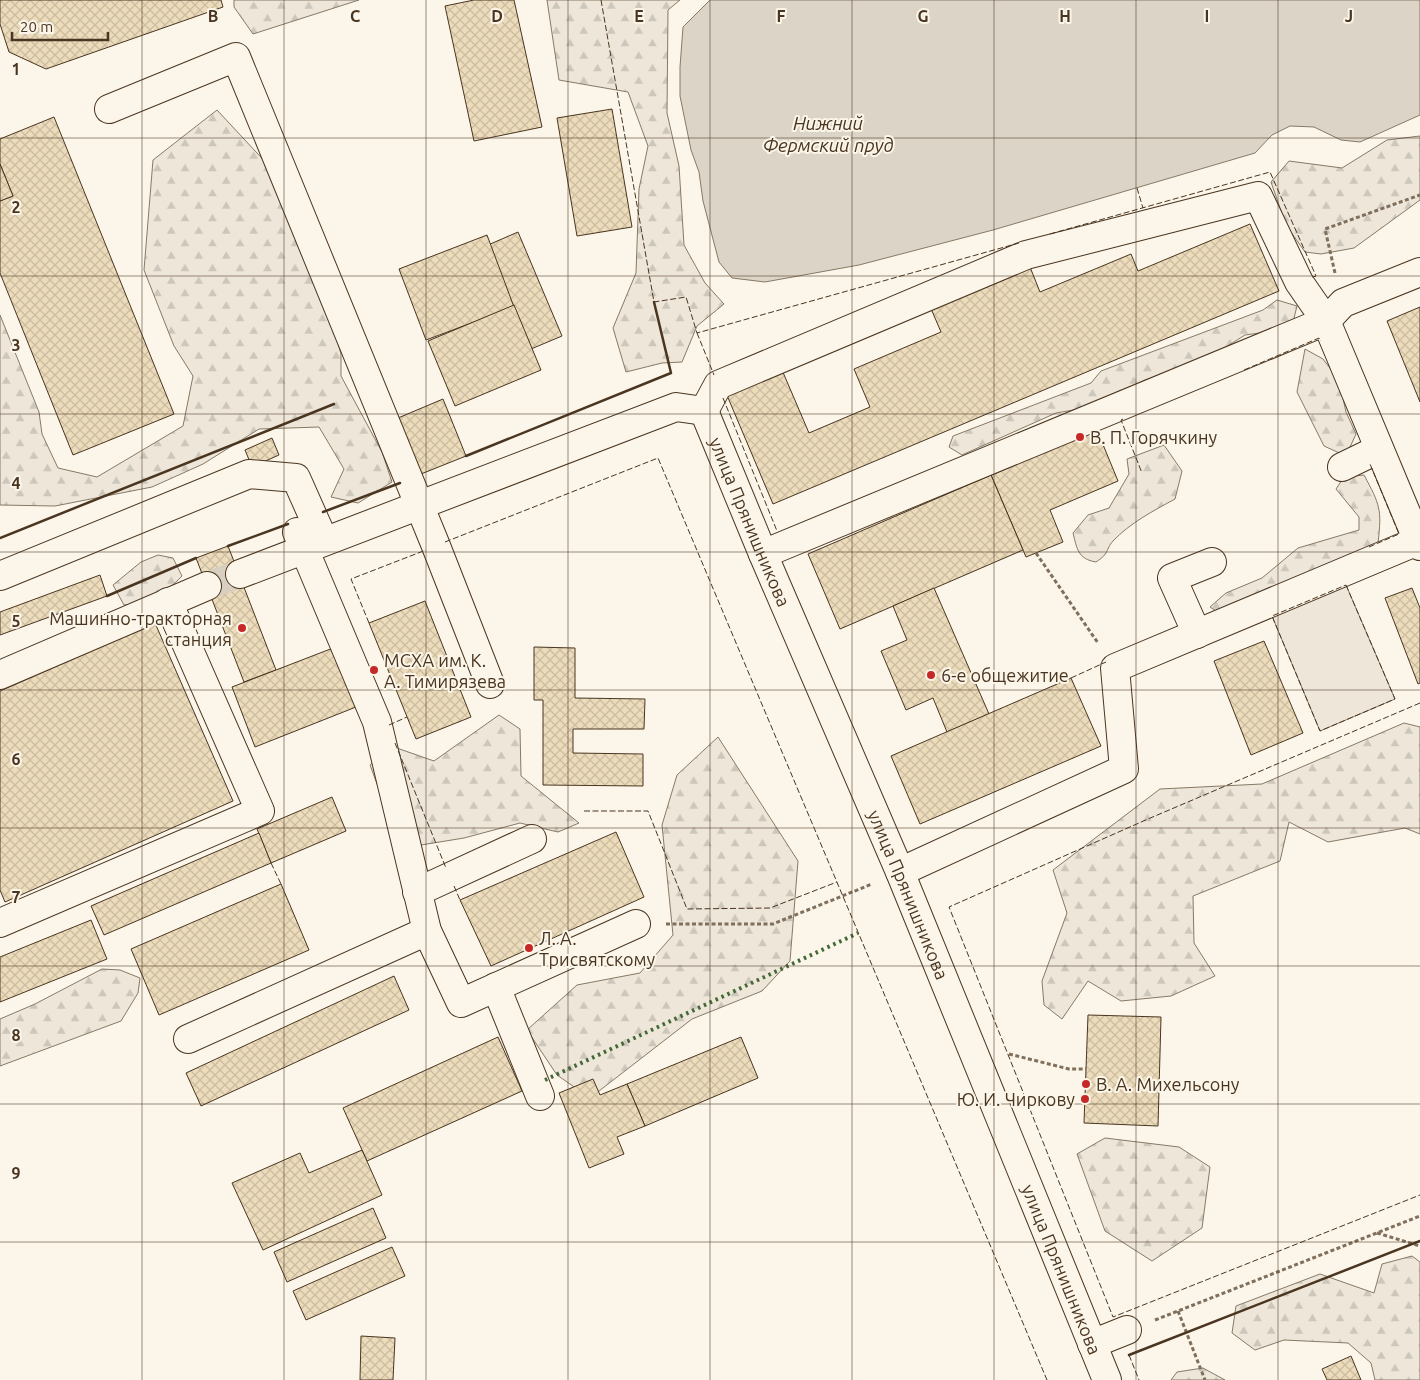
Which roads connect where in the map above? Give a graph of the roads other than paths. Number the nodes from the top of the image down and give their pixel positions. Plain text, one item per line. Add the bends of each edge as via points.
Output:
1 (109, 109) dead end
2 (1420, 272) edge
3 (1334, 312) junction
4 (704, 411) junction
5 (1379, 449) junction
6 (1342, 467) dead end
7 (420, 506) junction
8 (308, 541) junction
9 (1419, 542) edge
10 (763, 554) junction
11 (1212, 562) dead end
12 (240, 574) tunnel mouth
13 (0, 576) edge
14 (207, 586) tunnel mouth
15 (168, 602) junction
16 (1198, 634) junction
17 (0, 675) edge
18 (490, 684) dead end
19 (532, 839) dead end
20 (900, 872) junction
21 (417, 892) junction
22 (0, 923) edge
23 (636, 924) road end
24 (427, 931) junction
25 (496, 987) junction
26 (188, 1039) dead end
27 (540, 1096) dead end
28 (1127, 1330) road end
29 (1092, 1344) junction
30 (1107, 1380) edge

1 - 7 street via 236,57
2 - 3 street
3 - 4 street via 1299,282 1258,196 1026,254 718,385
3 - 5 street
3 - 10 street
4 - 7 street via 676,407
4 - 10 street, улица Прянишникова
5 - 6 street
5 - 9 street
7 - 8 street
7 - 18 street
8 - 12 street
8 - 13 street via 296,478 249,474
8 - 21 street via 377,722
9 - 16 street
10 - 20 street, улица Прянишникова
11 - 16 street via 1172,578
14 - 15 street
15 - 17 street
15 - 22 street via 260,811
16 - 20 street via 1115,668 1124,769
19 - 21 street
20 - 29 street, улица Прянишникова
21 - 24 street
23 - 25 street
24 - 25 street via 461,1003
24 - 26 street
25 - 27 street
28 - 29 street
29 - 30 street, улица Прянишникова

